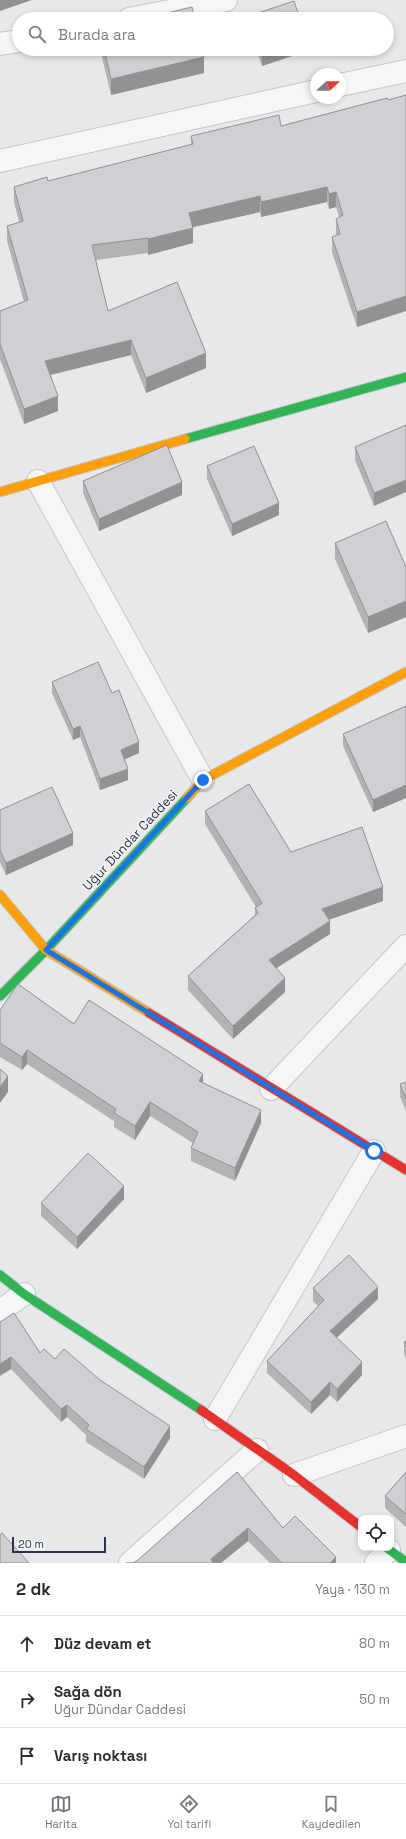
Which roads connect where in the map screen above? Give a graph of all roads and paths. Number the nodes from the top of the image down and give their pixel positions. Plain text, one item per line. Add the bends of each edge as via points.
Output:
1 (226, 0) edge
2 (165, 12) edge
3 (12, 42) edge
4 (0, 44) edge
5 (406, 70) edge
6 (346, 84) edge
7 (310, 92) edge
8 (0, 161) edge
9 (406, 378) edge
10 (38, 481) junction
11 (1, 487) edge
12 (406, 672) edge
13 (203, 780) junction
14 (0, 895) edge
15 (406, 946) edge
16 (46, 950) junction
17 (0, 996) edge
18 (271, 1089) junction
19 (374, 1151) junction
20 (406, 1170) edge
21 (0, 1275) edge
22 (24, 1294) junction
23 (0, 1311) edge
24 (216, 1419) junction
25 (406, 1436) edge
26 (257, 1450) junction
27 (294, 1475) junction
28 (358, 1525) edge
29 (130, 1563) edge

1 - 2 street
3 - 4 street
5 - 6 street
7 - 8 street
9 - 10 street
10 - 11 street
10 - 13 street
12 - 13 street, Uğur Dündar Caddesi
13 - 16 street, Uğur Dündar Caddesi
14 - 16 street
15 - 18 street
16 - 17 street, Uğur Dündar Caddesi
16 - 18 street
18 - 19 street
19 - 20 street
19 - 24 street
21 - 22 street
22 - 23 street
22 - 24 street
24 - 26 street
25 - 27 street
26 - 27 street
26 - 29 street
27 - 28 street

